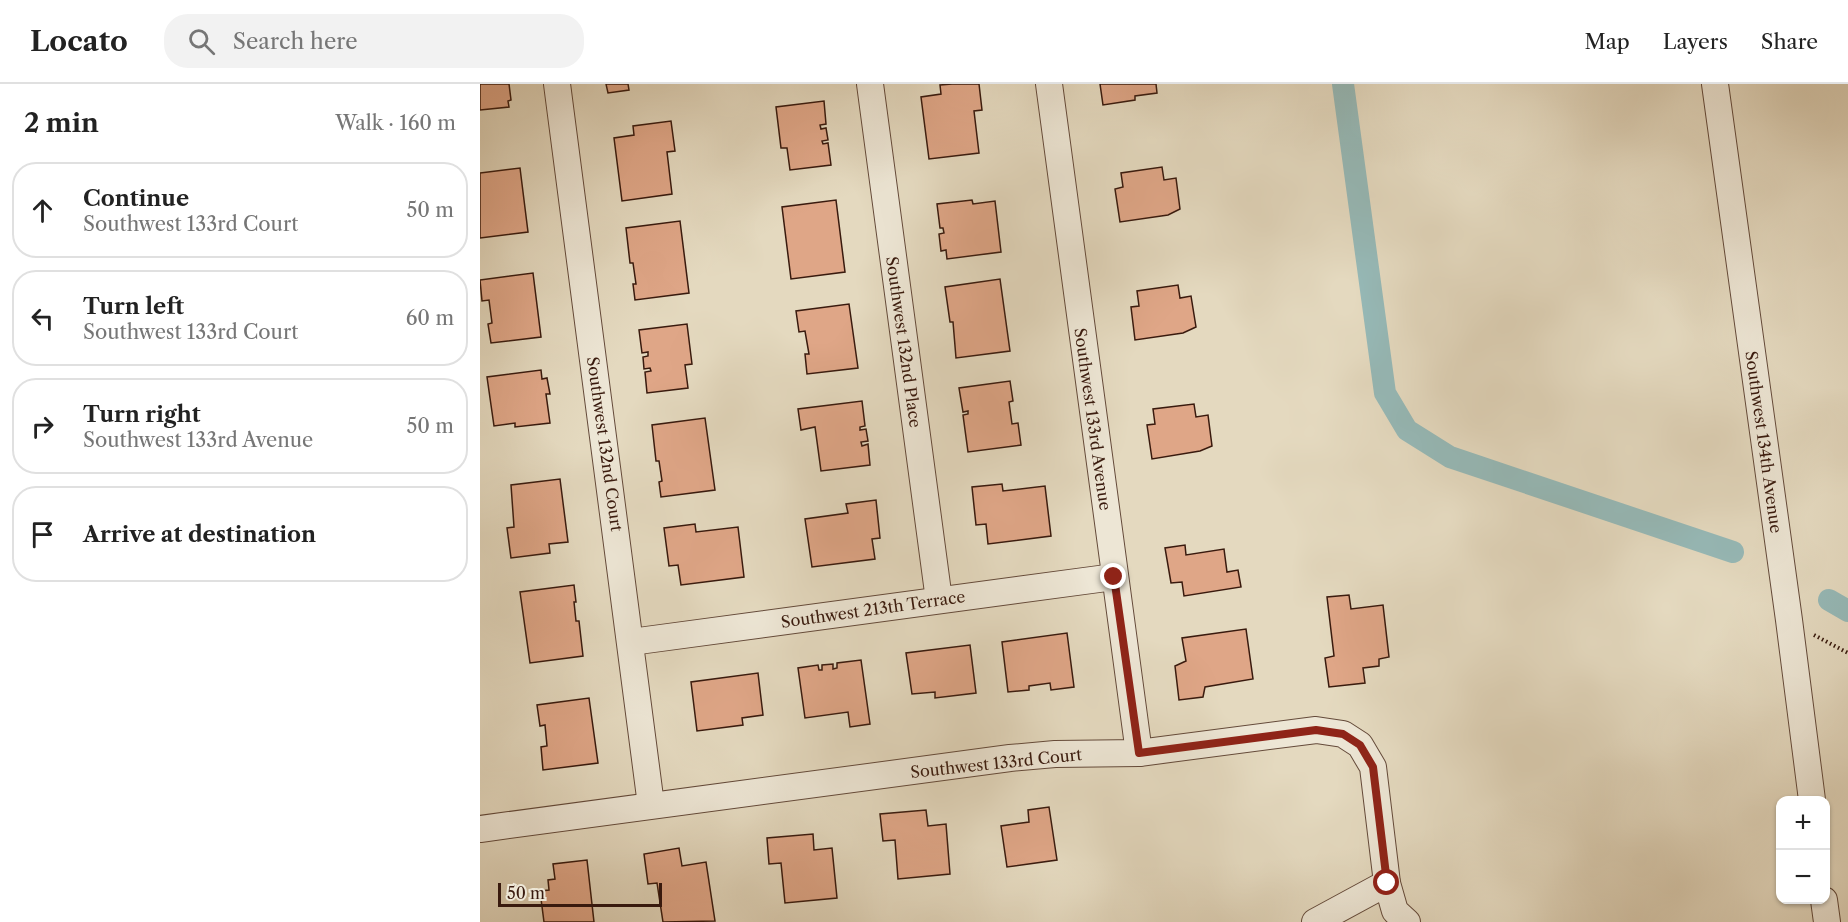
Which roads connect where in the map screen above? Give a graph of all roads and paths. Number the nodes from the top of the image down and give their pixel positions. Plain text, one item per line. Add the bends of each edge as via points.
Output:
1 (557, 84) edge
2 (870, 84) edge
3 (1049, 84) edge
4 (1714, 84) edge
5 (1114, 577) junction
6 (939, 600) junction
7 (1789, 620) junction
8 (631, 642) junction
9 (1848, 653) edge
10 (1139, 753) junction
11 (1811, 796) edge
12 (651, 805) junction
13 (480, 829) edge
14 (1387, 883) junction
15 (1825, 904) edge
16 (1315, 922) edge
17 (1407, 922) edge
18 (1827, 922) edge

1 - 8 street, Southwest 132nd Court
2 - 6 street, Southwest 132nd Place
3 - 5 street, Southwest 133rd Avenue
4 - 7 street, Southwest 134th Avenue
5 - 6 street, Southwest 213th Terrace
5 - 10 street, Southwest 133rd Avenue
6 - 8 street, Southwest 213th Terrace
7 - 9 path
7 - 11 street, Southwest 134th Avenue
8 - 12 street, Southwest 132nd Court
10 - 12 street, Southwest 133rd Court via 1010,758
10 - 14 street, Southwest 133rd Court via 1316,730 1343,734 1360,745 1373,767
12 - 13 street, Southwest 133rd Court
14 - 16 street
14 - 17 street, Southwest 133rd Court via 1395,911
15 - 18 street

